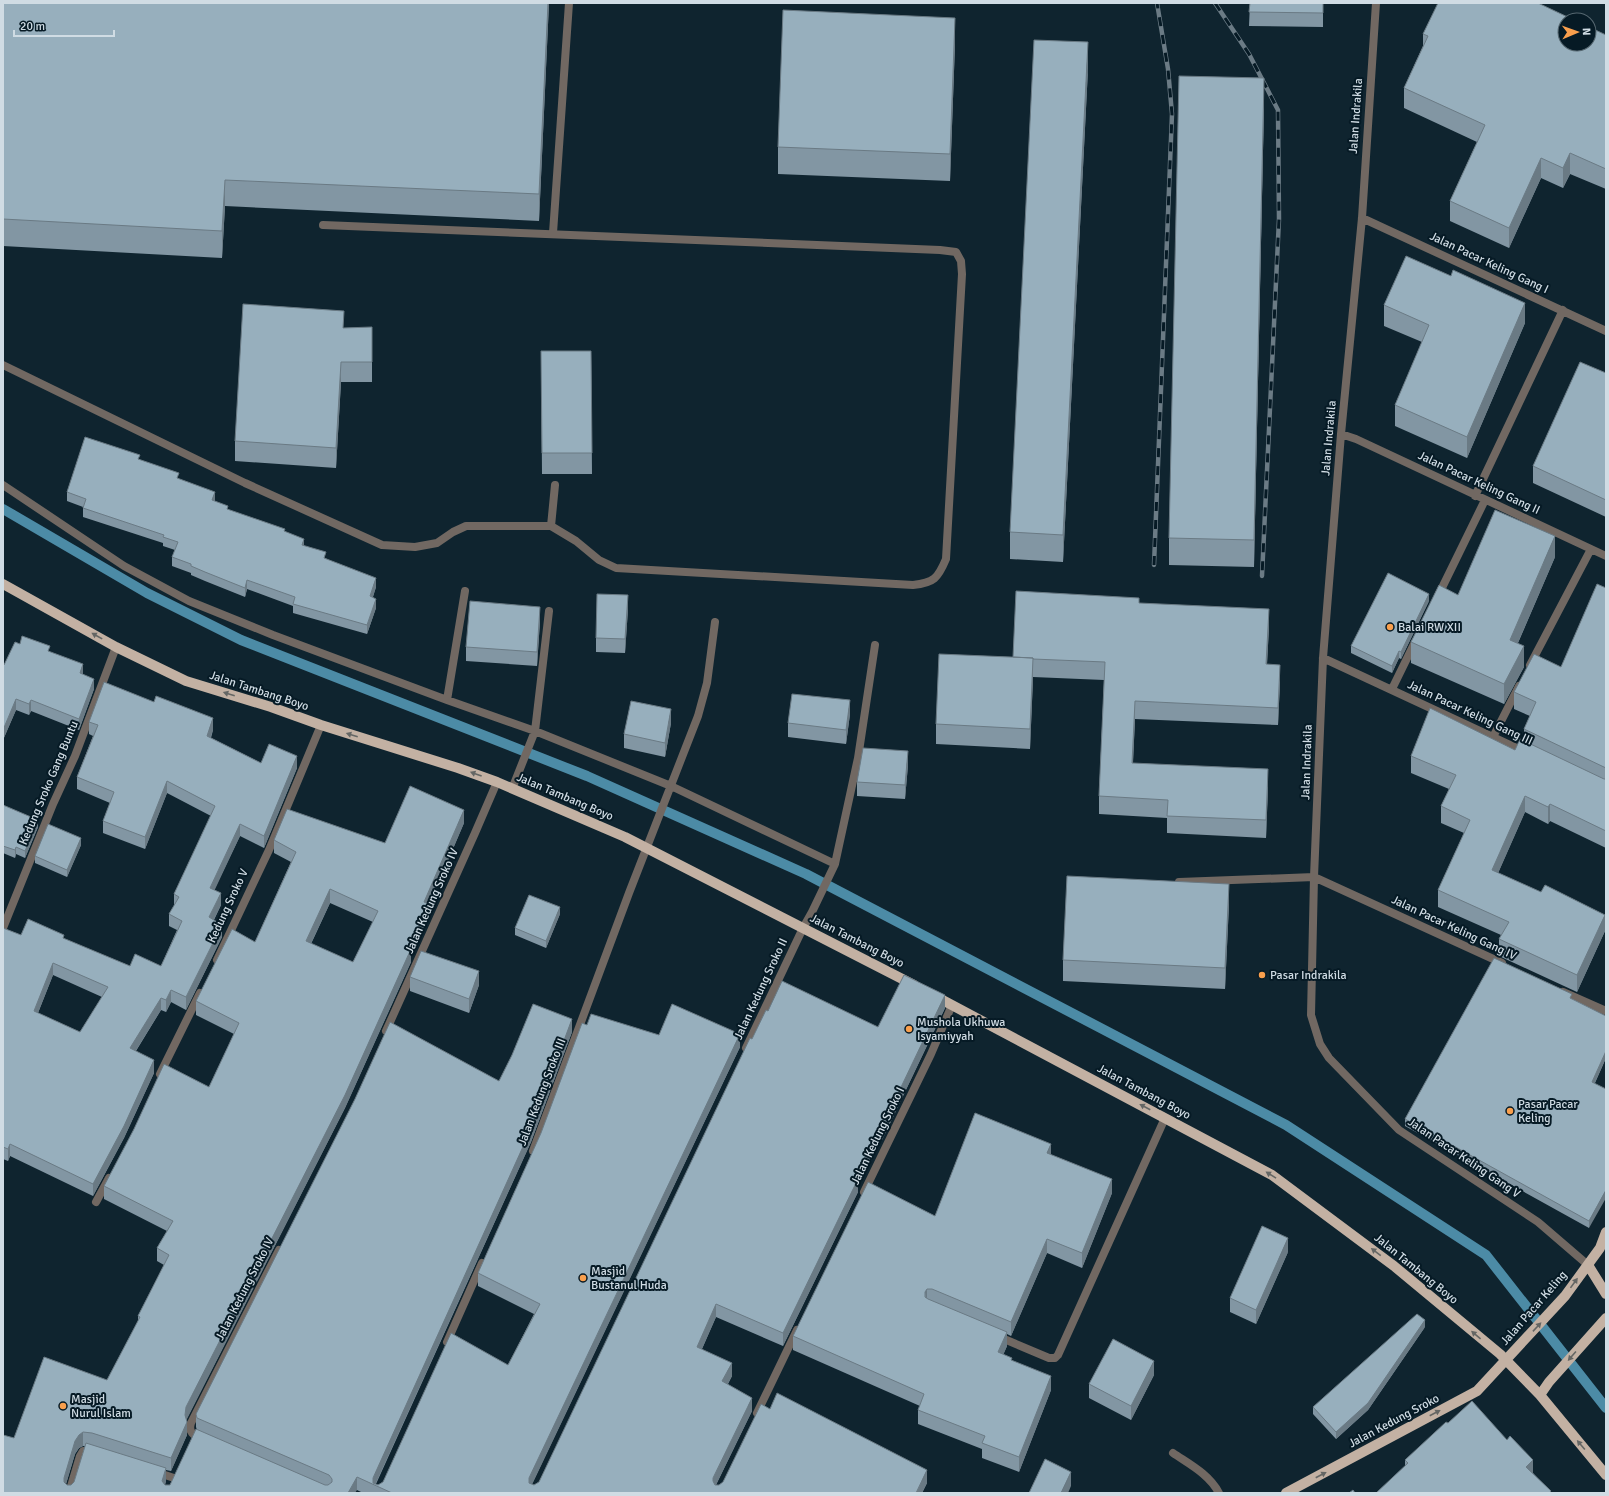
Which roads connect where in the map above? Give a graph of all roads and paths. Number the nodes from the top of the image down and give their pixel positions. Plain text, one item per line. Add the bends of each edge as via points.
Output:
1 (569, 3) edge
2 (1376, 3) edge
3 (1362, 218) junction
4 (323, 225) dead end
5 (553, 233) junction
6 (1563, 310) junction
7 (1606, 331) edge
8 (3, 365) edge
9 (1341, 434) junction
10 (3, 485) edge
11 (555, 485) dead end
12 (1475, 496) junction
13 (1485, 500) junction
14 (550, 526) junction
15 (1591, 549) junction
16 (1606, 556) edge
17 (3, 584) edge
18 (465, 591) dead end
19 (1433, 605) edge
20 (548, 611) dead end
21 (715, 622) dead end
22 (1420, 633) edge
23 (875, 645) dead end
24 (116, 647) junction
25 (1323, 658) junction
26 (1392, 689) junction
27 (448, 700) junction
28 (321, 725) junction
29 (535, 731) junction
30 (1493, 736) junction
31 (1535, 757) edge
32 (497, 782) junction
33 (512, 789) junction
34 (670, 790) junction
35 (648, 848) junction
36 (835, 864) junction
37 (1314, 876) junction
38 (1174, 882) edge
39 (3, 928) edge
40 (803, 928) junction
41 (1506, 965) edge
42 (214, 966) edge
43 (204, 987) edge
44 (1556, 988) edge
45 (952, 1005) junction
46 (1606, 1011) edge
47 (382, 1039) edge
48 (743, 1056) edge
49 (156, 1082) edge
50 (1165, 1118) junction
51 (530, 1159) edge
52 (114, 1168) edge
53 (861, 1198) edge
54 (96, 1202) dead end
55 (1606, 1233) edge
56 (281, 1245) edge
57 (487, 1253) edge
58 (1588, 1265) junction
59 (1606, 1294) edge
60 (1606, 1318) edge
61 (802, 1320) edge
62 (986, 1331) edge
63 (444, 1348) edge
64 (1509, 1356) junction
65 (1540, 1395) junction
66 (753, 1421) edge
67 (207, 1441) edge
68 (98, 1453) edge
69 (1172, 1453) dead end
70 (151, 1470) edge
71 (1606, 1475) edge
72 (169, 1488) edge
73 (69, 1493) edge
74 (1219, 1493) edge
75 (1286, 1493) edge

1 - 5 street
2 - 3 street, Jalan Indrakila
3 - 6 street, Jalan Pacar Keling Gang I
3 - 9 street, Jalan Indrakila
4 - 5 street
5 - 14 street via 940,250 956,252 961,261 962,274 946,559 940,572 928,584 616,568 598,560 576,541
6 - 7 street, Jalan Pacar Keling Gang I
6 - 12 street
8 - 14 street via 245,483 382,545 415,548 437,543 466,526
9 - 12 street, Jalan Pacar Keling Gang II
9 - 25 street, Jalan Indrakila
10 - 27 street via 124,566 189,601
11 - 14 street
12 - 13 street, Jalan Pacar Keling Gang II
13 - 15 street, Jalan Pacar Keling Gang II
13 - 19 street
15 - 16 street, Jalan Pacar Keling Gang II
15 - 30 street
24 -> 17 main road, Jalan Tambang Boyo
18 - 27 street
20 - 29 street
21 - 34 street, Jalan Kedung Sroko III via 707,683 700,710
22 - 26 street
23 - 36 street, Jalan Kedung Sroko II via 858,758
28 -> 24 main road, Jalan Tambang Boyo via 186,681
24 - 39 street, Kedung Sroko Gang Buntu via 75,756
25 - 26 street, Jalan Pacar Keling Gang III
25 - 37 street, Jalan Indrakila
26 - 30 street, Jalan Pacar Keling Gang III
27 - 29 street
32 -> 28 main road, Jalan Tambang Boyo
28 - 42 street, Kedung Sroko V via 272,843
29 - 33 street
29 - 34 street
30 - 31 street, Jalan Pacar Keling Gang III
32 - 33 main road, Jalan Tambang Boyo
32 - 47 street, Jalan Kedung Sroko IV
33 - 35 main road, Jalan Tambang Boyo
34 - 35 street, Jalan Kedung Sroko III
34 - 36 street
35 - 40 main road, Jalan Tambang Boyo
35 - 51 street, Jalan Kedung Sroko III
36 - 40 street, Jalan Kedung Sroko II
37 - 38 street
37 - 41 street, Jalan Pacar Keling Gang IV
37 - 58 street, Jalan Pacar Keling Gang V via 1311,1015 1320,1044 1329,1058 1399,1130 1538,1222
40 - 45 main road, Jalan Tambang Boyo
40 - 48 street, Jalan Kedung Sroko II
43 - 49 street
44 - 46 street
50 -> 45 main road, Jalan Tambang Boyo
45 - 53 street, Jalan Kedung Sroko I
50 - 62 street via 1058,1355 1055,1358 1048,1358
64 -> 50 main road, Jalan Tambang Boyo via 1272,1175
52 - 54 street
55 - 58 main road, Jalan Pacar Keling via 1600,1248
56 - 67 street, Jalan Kedung Sroko IV via 190,1423 192,1439
57 - 63 street
58 - 59 main road
64 -> 58 main road, Jalan Pacar Keling via 1561,1301
60 -> 65 main road
61 - 66 street
64 - 65 main road, Jalan Tambang Boyo
75 -> 64 main road, Jalan Kedung Sroko via 1477,1391
71 -> 65 main road, Jalan Tambang Boyo
68 - 73 street via 83,1451
69 - 74 street via 1200,1471
70 - 72 street via 175,1474

